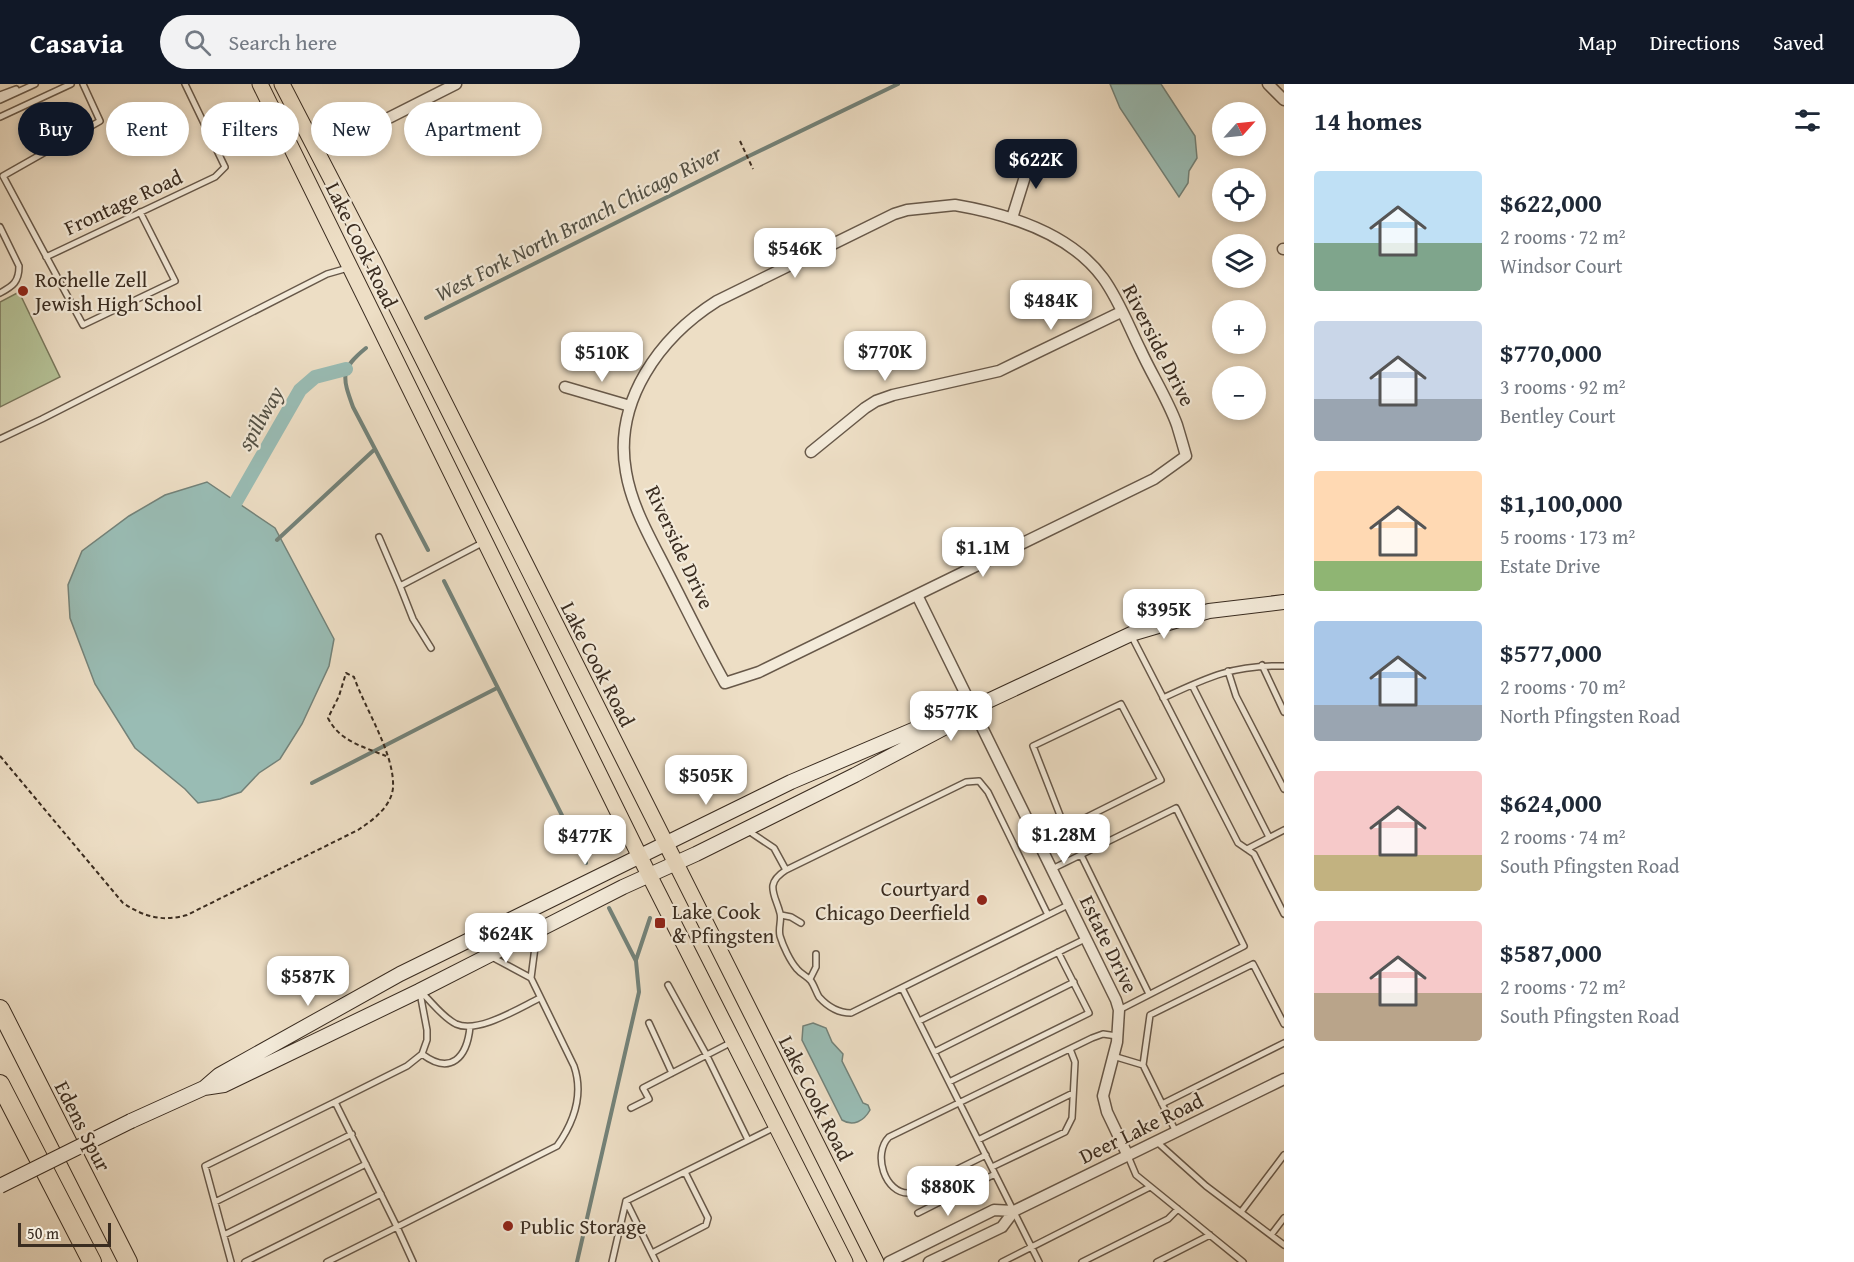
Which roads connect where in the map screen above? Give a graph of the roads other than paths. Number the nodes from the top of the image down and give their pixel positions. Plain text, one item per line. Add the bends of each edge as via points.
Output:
1 (34, 84) edge
2 (71, 84) edge
3 (83, 84) edge
4 (185, 84) edge
5 (260, 84) edge
6 (282, 84) edge
7 (456, 84) edge
8 (1268, 84) edge
9 (0, 95) edge
10 (0, 100) edge
11 (1284, 100) edge
12 (392, 116) edge
13 (0, 117) edge
14 (1032, 154) dead end
15 (140, 212) junction
16 (1012, 218) junction
17 (0, 227) edge
18 (46, 257) junction
19 (350, 267) junction
20 (0, 293) edge
21 (1121, 312) junction
22 (565, 387) dead end
23 (630, 406) junction
24 (0, 439) edge
25 (811, 452) dead end
26 (379, 537) dead end
27 (485, 542) junction
28 (400, 586) junction
29 (917, 595) junction
30 (1284, 602) edge
31 (1131, 634) junction
32 (431, 648) dead end
33 (1262, 665) junction
34 (1284, 666) edge
35 (1228, 671) junction
36 (1192, 685) junction
37 (1163, 698) junction
38 (973, 708) junction
39 (1284, 712) edge
40 (1284, 789) edge
41 (1065, 828) junction
42 (746, 829) junction
43 (1284, 830) edge
44 (1269, 837) junction
45 (1037, 842) junction
46 (665, 844) junction
47 (1246, 849) junction
48 (1081, 855) junction
49 (640, 857) junction
50 (674, 863) junction
51 (786, 870) junction
52 (1051, 870) junction
53 (648, 875) junction
54 (1068, 904) junction
55 (1284, 914) edge
56 (781, 915) junction
57 (1048, 915) junction
58 (801, 923) dead end
59 (537, 931) junction
60 (1085, 939) junction
61 (1058, 952) junction
62 (816, 954) dead end
63 (489, 955) junction
64 (531, 978) junction
65 (810, 979) junction
66 (1074, 982) junction
67 (668, 985) dead end
68 (902, 988) junction
69 (419, 991) junction
70 (1149, 994) junction
71 (540, 998) junction
72 (0, 1010) edge
73 (1119, 1010) junction
74 (919, 1021) junction
75 (648, 1023) dead end
76 (1284, 1024) edge
77 (470, 1027) junction
78 (1117, 1036) junction
79 (733, 1042) junction
80 (1284, 1043) edge
81 (1070, 1049) junction
82 (934, 1052) junction
83 (422, 1054) junction
84 (706, 1054) junction
85 (1113, 1056) junction
86 (1143, 1065) junction
87 (672, 1073) junction
88 (1284, 1079) edge
89 (949, 1082) junction
90 (0, 1084) edge
91 (204, 1088) junction
92 (1073, 1093) junction
93 (335, 1102) junction
94 (960, 1103) junction
95 (1162, 1104) junction
96 (631, 1108) dead end
97 (776, 1127) junction
98 (1176, 1132) junction
99 (352, 1134) junction
100 (748, 1140) junction
101 (978, 1140) junction
102 (1157, 1142) junction
103 (986, 1155) junction
104 (1284, 1155) edge
105 (1128, 1156) junction
106 (366, 1164) junction
107 (992, 1167) junction
108 (685, 1172) junction
109 (996, 1174) junction
110 (0, 1186) edge
111 (1150, 1187) junction
112 (381, 1194) junction
113 (626, 1201) junction
114 (215, 1202) junction
115 (1178, 1209) junction
116 (1014, 1211) junction
117 (1241, 1212) junction
118 (918, 1213) dead end
119 (1284, 1218) edge
120 (397, 1227) junction
121 (224, 1235) junction
122 (1210, 1235) junction
123 (1271, 1235) junction
124 (1284, 1245) edge
125 (1031, 1247) junction
126 (652, 1253) junction
127 (92, 1262) edge
128 (128, 1262) edge
129 (231, 1262) edge
130 (245, 1262) edge
131 (327, 1262) edge
132 (413, 1262) edge
133 (612, 1262) edge
134 (656, 1262) edge
135 (844, 1262) edge
136 (876, 1262) edge
137 (889, 1262) edge
138 (930, 1262) edge
139 (1002, 1262) edge
140 (1039, 1262) edge
141 (1082, 1262) edge
142 (1157, 1262) edge
143 (1243, 1262) edge

1 - 9 lane
1 - 10 lane
2 - 13 lane
3 - 18 lane via 100,120 3,176
4 - 15 lane, Frontage Road via 225,167 215,177
5 - 19 main road, Lake Cook Road
6 - 46 main road, Lake Cook Road
7 - 12 street
8 - 11 street
14 - 16 street
15 - 18 lane, Frontage Road
15 - 18 lane via 175,281 83,325
16 - 21 street, Riverside Drive via 1078,252 1103,279
16 - 23 street, Riverside Drive via 955,205 894,214 701,312 654,359
17 - 20 lane via 19,273 14,285
19 - 24 lane via 327,274
19 - 27 main road, Lake Cook Road
21 - 25 street via 999,371 876,401
21 - 29 street, Riverside Drive via 1176,424 1186,456 1154,478
22 - 23 street
23 - 29 street, Riverside Drive via 623,446 635,505 725,683 759,672
26 - 28 lane
27 - 28 lane
27 - 49 main road, Lake Cook Road
28 - 32 lane via 412,619
29 - 38 street, Estate Drive
30 - 31 main road via 1209,612
31 - 37 lane
31 - 38 main road
33 - 34 lane
33 - 35 lane
33 - 39 lane
35 - 36 lane
35 - 40 lane via 1236,696
36 - 37 lane
36 - 44 lane
37 - 47 lane via 1238,843
38 - 42 main road via 959,720
38 - 45 street, Estate Drive
38 - 46 main road via 955,712 791,782
41 - 41 lane via 1161,780 1121,704 1033,746
41 - 45 lane
42 - 50 main road
42 - 51 lane via 774,848
43 - 44 lane
44 - 47 lane
45 - 52 street, Estate Drive
46 - 49 main road
46 - 50 main road, Lake Cook Road
47 - 55 lane via 1254,854
48 - 52 lane
48 - 70 lane
48 - 70 lane via 1176,808 1244,946
49 - 53 main road, Lake Cook Road
49 - 91 main road via 400,974 219,1075
50 - 53 main road
50 - 136 main road, Lake Cook Road
51 - 56 lane via 778,875 772,893
51 - 57 lane via 966,782 979,781
52 - 54 street, Estate Drive
53 - 59 main road
53 - 79 main road, Lake Cook Road
54 - 57 lane
54 - 60 street, Estate Drive
56 - 58 lane
56 - 65 lane via 780,936 795,967
57 - 68 lane
59 - 63 main road
59 - 64 lane
60 - 61 lane
60 - 73 street, Estate Drive
61 - 66 lane
61 - 74 lane
62 - 65 lane via 816,967
63 - 64 lane
63 - 69 main road
64 - 71 lane
65 - 68 lane via 819,996 839,1013 851,1013
66 - 82 lane
66 - 89 lane via 1089,1013
67 - 84 lane
68 - 74 lane
69 - 77 lane via 446,1018
69 - 83 lane via 427,1030
69 - 91 main road via 224,1085
70 - 73 lane
71 - 77 lane
71 - 120 lane via 579,1080 578,1101 564,1136 556,1146
72 - 128 highway, Edens Spur
73 - 78 street, Estate Drive
74 - 82 lane
75 - 87 lane
76 - 86 lane via 1253,964 1150,1015
77 - 83 lane via 466,1049 455,1060 437,1063
78 - 81 lane via 1103,1034
78 - 85 street, Estate Drive
79 - 84 lane
79 - 97 main road, Lake Cook Road
80 - 95 lane
81 - 92 lane via 1075,1062
81 - 94 lane
82 - 89 lane
83 - 93 lane via 407,1066
84 - 87 lane
84 - 100 lane
85 - 86 lane
85 - 105 street, Estate Drive via 1103,1096
86 - 95 lane
87 - 96 lane via 643,1088 649,1099
88 - 98 street, Deer Lake Road
89 - 94 lane
90 - 127 highway
91 - 110 main road, bridge
92 - 101 lane
92 - 107 lane via 1072,1118 1065,1132
93 - 99 lane
93 - 114 lane via 205,1166
94 - 101 lane
94 - 103 lane via 889,1137 881,1150 883,1168 895,1189 909,1193
95 - 98 lane
97 - 100 lane
97 - 135 main road, Lake Cook Road
98 - 102 street, Deer Lake Road
99 - 106 lane
99 - 114 lane
100 - 108 lane
101 - 103 lane
102 - 105 street, Deer Lake Road
102 - 117 lane
103 - 107 lane
104 - 117 lane
105 - 111 lane via 1136,1175
105 - 116 street, Deer Lake Road
106 - 112 lane
106 - 121 lane
107 - 109 lane
108 - 113 lane
108 - 126 lane via 708,1218 706,1225
109 - 116 lane
109 - 118 lane
111 - 115 lane
111 - 125 lane
112 - 120 lane
112 - 130 lane
113 - 126 lane
113 - 133 lane
114 - 121 lane
115 - 122 lane
115 - 141 lane via 1168,1220
116 - 125 lane
116 - 137 street, Deer Lake Road via 994,1210
116 - 138 street, Deer Lake Road via 1002,1227
117 - 123 lane
119 - 123 lane
120 - 131 lane
120 - 132 lane
121 - 129 lane
122 - 142 lane
122 - 143 lane
123 - 124 lane
125 - 139 lane
125 - 140 lane
126 - 134 lane

